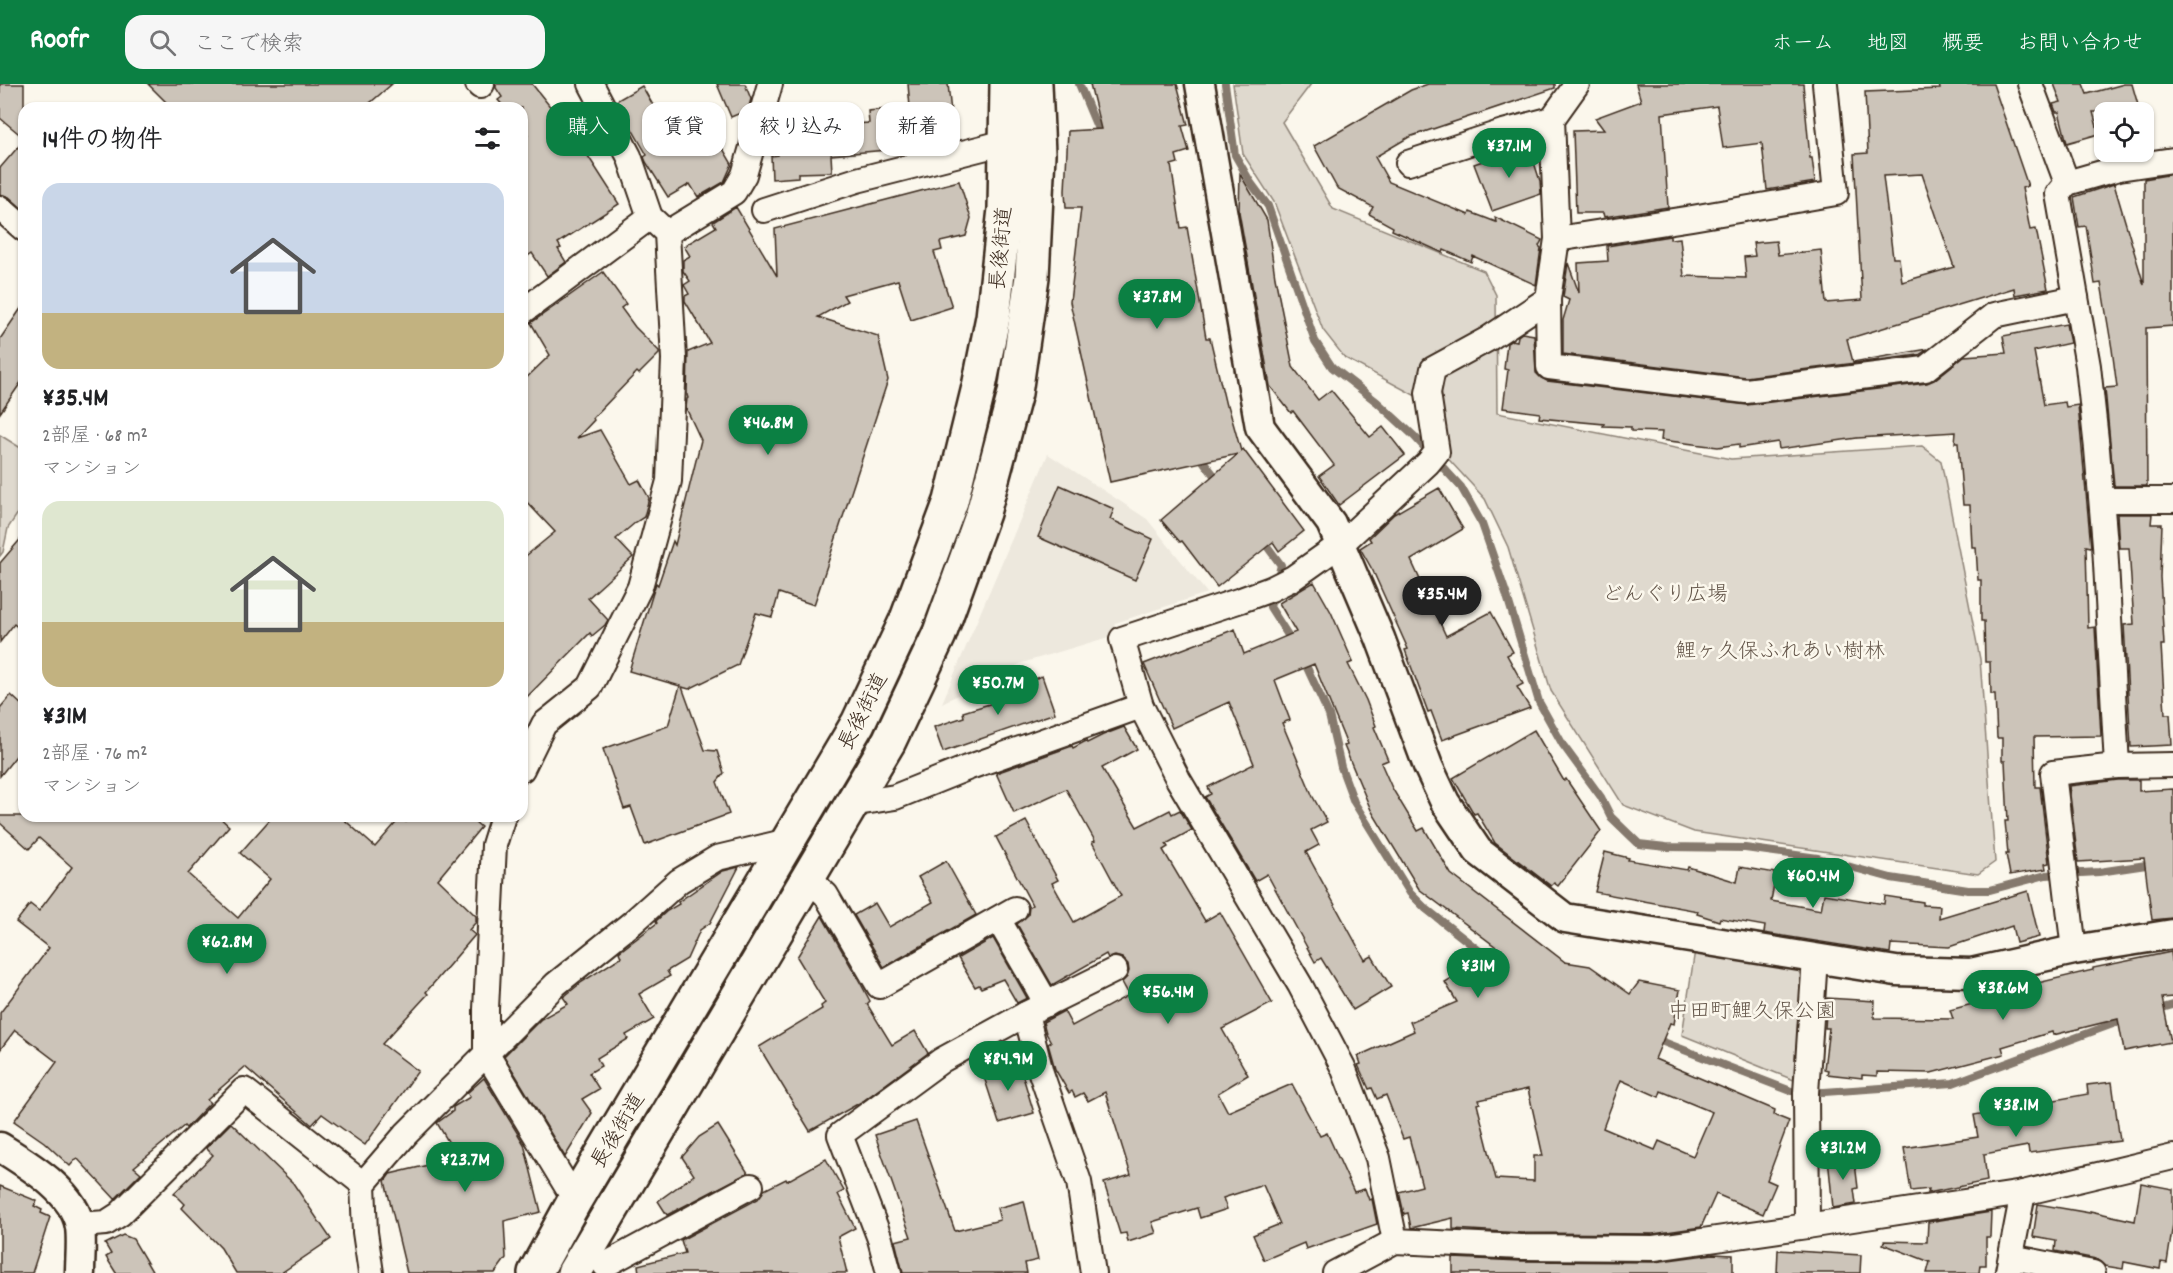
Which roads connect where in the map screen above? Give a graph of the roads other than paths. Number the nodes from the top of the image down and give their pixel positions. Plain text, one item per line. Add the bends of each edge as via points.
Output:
1 (591, 84) edge
2 (770, 84) edge
3 (1007, 84) edge
4 (1035, 84) edge
5 (1200, 84) edge
6 (1577, 84) edge
7 (1825, 84) edge
8 (2030, 84) edge
9 (1552, 120) junction
10 (1006, 142) junction
11 (2173, 159) edge
12 (1408, 164) dead end
13 (2067, 183) junction
14 (0, 208) edge
15 (764, 210) dead end
16 (650, 217) junction
17 (18, 224) edge
18 (667, 233) junction
19 (1557, 239) junction
20 (2076, 298) junction
21 (1548, 299) junction
22 (528, 308) edge
23 (2102, 500) junction
24 (2173, 500) edge
25 (1341, 544) junction
26 (1141, 706) junction
27 (528, 757) edge
28 (2173, 765) edge
29 (2117, 766) junction
30 (851, 804) junction
31 (501, 822) edge
32 (788, 841) junction
33 (807, 877) junction
34 (2173, 934) edge
35 (2074, 950) junction
36 (1815, 958) junction
37 (1115, 970) dead end
38 (1037, 1009) junction
39 (486, 1053) junction
40 (0, 1147) edge
41 (2173, 1157) edge
42 (363, 1184) junction
43 (751, 1186) dead end
44 (2022, 1193) junction
45 (575, 1200) junction
46 (80, 1225) junction
47 (1807, 1226) junction
48 (1395, 1241) junction
49 (2009, 1265) edge
50 (592, 1266) edge
51 (80, 1273) edge
52 (371, 1273) edge
53 (535, 1273) edge
54 (889, 1273) edge
55 (1093, 1273) edge
56 (1335, 1273) edge
57 (2093, 1273) edge

1 - 16 street via 629,156
2 - 18 street via 744,176 734,192
3 - 10 main road, 長後街道
4 - 30 main road, 長後街道 via 1038,154 1032,277 1015,393 983,513 939,635 889,741
5 - 25 street via 1260,427 1331,523
6 - 9 street
7 - 19 street via 1836,193
8 - 13 street
9 - 12 street
9 - 19 street
10 - 15 street via 857,180
10 - 32 main road, 長後街道 via 1005,209 993,317 951,501 907,619 858,723
11 - 13 street via 2119,168
13 - 20 street via 2058,194
14 - 17 street
16 - 18 street
16 - 22 street
18 - 27 street via 674,359 669,481 640,587 590,687 544,724
19 - 21 street
20 - 21 street via 1994,315 1925,369 1746,391 1549,367
20 - 23 street via 2088,366
21 - 25 street via 1433,369 1428,393 1433,457
23 - 24 street
23 - 29 street
25 - 26 street via 1271,589 1122,639
25 - 36 street via 1428,766 1445,802 1478,850 1565,918
26 - 30 street via 895,797
26 - 48 street via 1178,779 1300,985 1343,1067 1378,1158
28 - 29 street
29 - 35 street via 2053,773
30 - 33 main road, 長後街道
31 - 39 street via 494,845
32 - 39 street via 717,858 679,880 556,984
32 - 45 main road, 長後街道
33 - 38 street via 826,895 879,986 1007,914
33 - 50 main road, 長後街道
34 - 35 street
35 - 36 street via 1971,973 1896,971
36 - 47 street via 1806,1093
37 - 38 street
38 - 54 street via 942,1060 840,1136
38 - 55 street via 1041,1073 1079,1182
39 - 42 street
39 - 45 street
40 - 46 street via 60,1190
41 - 44 street
42 - 46 street via 244,1090 120,1214 106,1223
42 - 52 street
43 - 50 street
44 - 47 street
44 - 49 street
45 - 53 main road, 長後街道
46 - 51 street
47 - 48 street via 1654,1248
48 - 56 street
49 - 57 street

